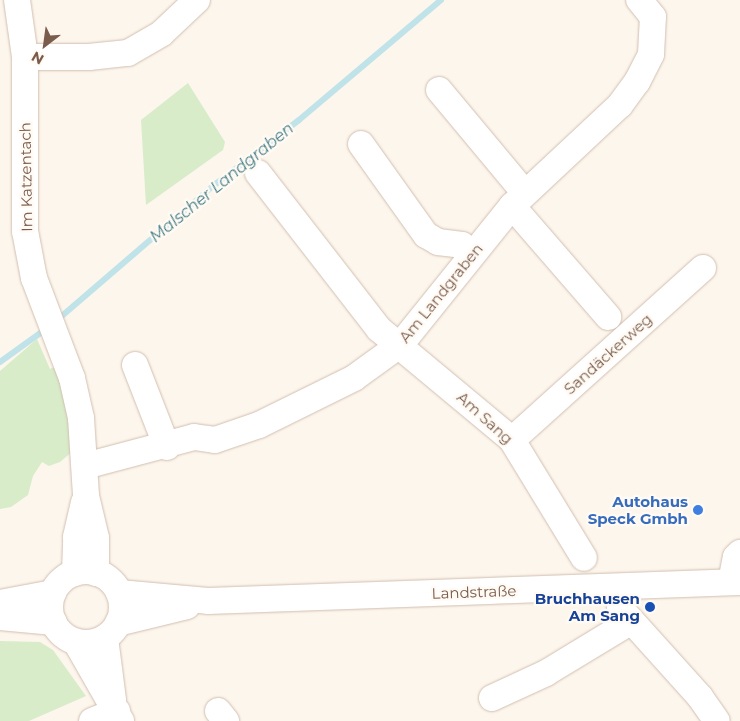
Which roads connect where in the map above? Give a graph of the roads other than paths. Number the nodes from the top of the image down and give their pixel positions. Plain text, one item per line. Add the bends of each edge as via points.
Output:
1 (17, 0) edge
2 (196, 0) edge
3 (639, 0) edge
4 (25, 57) junction
5 (439, 90) dead end
6 (361, 144) dead end
7 (258, 173) dead end
8 (518, 199) junction
9 (473, 253) junction
10 (703, 268) dead end
11 (608, 317) dead end
12 (401, 344) junction
13 (135, 365) dead end
14 (512, 440) junction
15 (167, 446) junction
16 (85, 466) junction
17 (740, 553) edge
18 (584, 558) dead end
19 (86, 573) junction
20 (736, 582) edge
21 (618, 588) junction
22 (53, 593) junction
23 (119, 593) junction
24 (208, 601) junction
25 (0, 602) edge
26 (0, 617) edge
27 (632, 620) junction
28 (54, 622) junction
29 (112, 630) junction
30 (76, 642) junction
31 (492, 698) dead end
32 (117, 712) edge
33 (92, 721) edge
34 (717, 721) edge

1 - 4 street, Im Katzentach
2 - 4 street via 165,31 128,53 89,58
3 - 8 street, Am Landgraben via 653,17 651,54 638,82 620,105
4 - 16 street, Im Katzentach via 25,231 42,305 72,378 82,418
5 - 8 street
6 - 9 street via 426,235 438,242 462,245
7 - 12 street, Am Sang via 371,320
8 - 9 street, Am Landgraben
8 - 11 street
9 - 12 street, Am Landgraben
10 - 14 street, Sandäckerweg
12 - 14 street, Am Sang
12 - 15 street, Am Landgraben via 354,378 259,425 215,440 194,437
13 - 15 street
14 - 18 street, Am Sang
15 - 16 street, Am Landgraben
16 - 19 street, Im Katzentach via 86,496 96,538
17 - 20 street via 736,557
19 - 22 street via 58,584
19 - 23 street via 106,577
20 - 21 street, Landstraße
21 - 24 street, Landstraße
21 - 27 street via 620,608
22 - 25 street
22 - 28 street via 50,602
23 - 24 street, Landstraße
23 - 29 street via 122,608
24 - 29 street, Landstraße
26 - 28 street
27 - 31 street via 546,673
27 - 34 street
28 - 30 street via 63,634
29 - 30 street via 96,642
29 - 32 street
30 - 32 street
32 - 33 street

